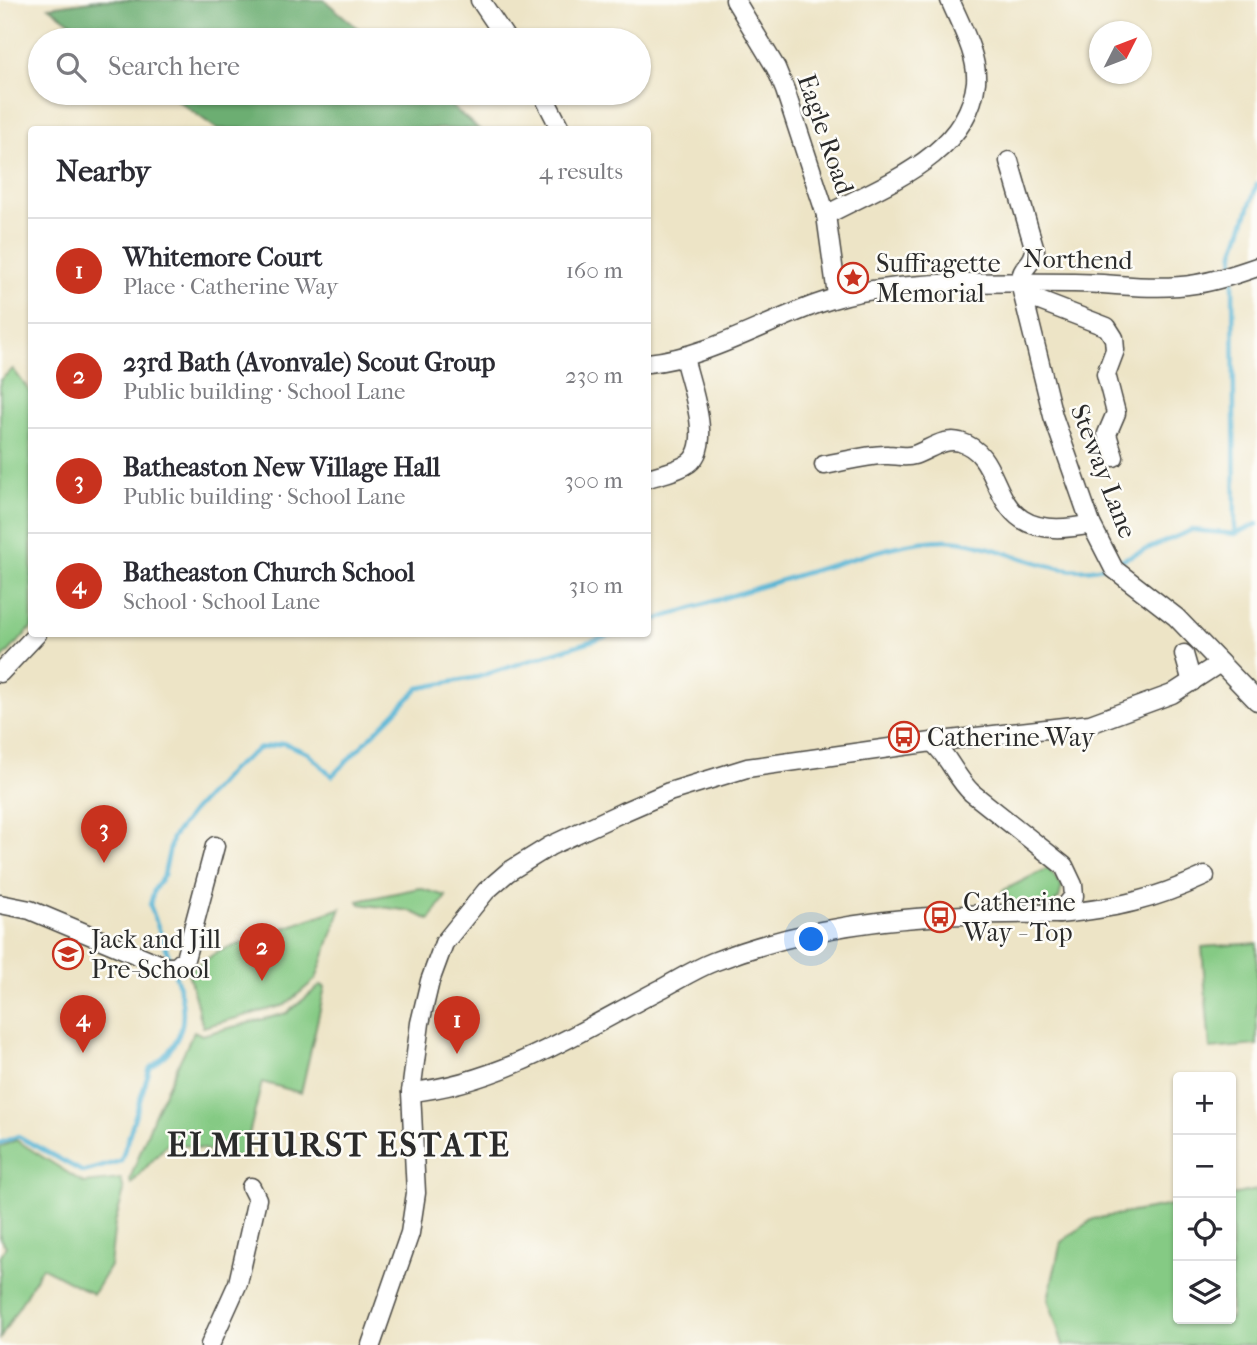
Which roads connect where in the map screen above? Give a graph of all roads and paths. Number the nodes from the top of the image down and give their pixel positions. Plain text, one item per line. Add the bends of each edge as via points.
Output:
1 (480, 0) edge
2 (735, 0) edge
3 (950, 0) edge
4 (499, 28) edge
5 (548, 105) edge
6 (559, 126) edge
7 (1009, 161) dead end
8 (825, 215) junction
9 (1241, 272) edge
10 (1020, 283) junction
11 (837, 295) junction
12 (684, 358) junction
13 (651, 363) edge
14 (1114, 457) dead end
15 (824, 465) dead end
16 (651, 477) edge
17 (1091, 524) junction
18 (34, 637) edge
19 (1184, 654) dead end
20 (1220, 663) junction
21 (0, 673) edge
22 (1192, 682) junction
23 (1257, 701) edge
24 (932, 742) junction
25 (215, 846) dead end
26 (1205, 876) dead end
27 (0, 904) edge
28 (1059, 914) junction
29 (411, 1092) junction
30 (251, 1186) dead end
31 (209, 1345) edge
32 (371, 1345) edge

1 - 4 street
2 - 8 street, Eagle Road via 776,68
3 - 8 street via 972,52 976,82 951,139 927,161
5 - 6 street
7 - 10 street via 1035,250 1020,272
8 - 11 street, Eagle Road
9 - 10 street, Northend via 1195,284 1137,287
10 - 11 street, Northend
10 - 14 street via 1037,300 1094,320 1114,338 1115,350 1106,374 1116,413 1107,434
10 - 17 street, Steway Lane via 1053,416
11 - 12 street, Northend
12 - 13 street, Northend
12 - 16 street via 702,433 701,447 692,461
15 - 17 street via 888,454 912,456 949,440 962,442 986,463 1002,499 1024,520 1066,529
17 - 20 street, Steway Lane via 1114,569 1176,617
18 - 21 street
19 - 22 street
20 - 22 street
20 - 23 street, Steway Lane
22 - 24 street via 1144,706 1090,724
24 - 28 street via 944,752 958,780 1064,866 1074,896
24 - 29 street via 747,768 669,792 584,828 508,872 486,891 444,943 420,1023
25 - 27 street via 184,959 171,967 30,910
26 - 28 street via 1121,908
28 - 29 street via 969,913 803,934 712,962 513,1066 441,1089
29 - 32 street via 416,1193 410,1233
30 - 31 street via 257,1199 238,1283

